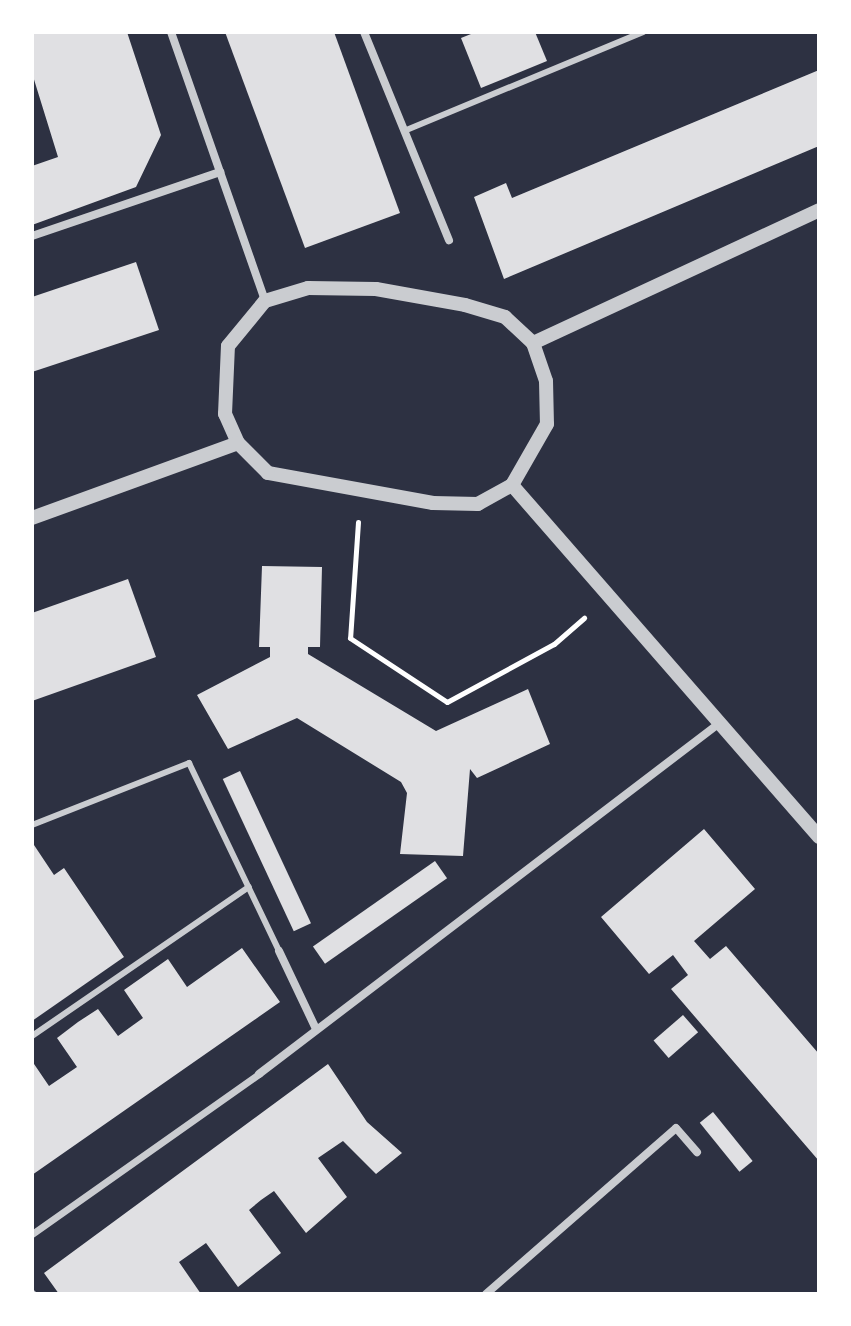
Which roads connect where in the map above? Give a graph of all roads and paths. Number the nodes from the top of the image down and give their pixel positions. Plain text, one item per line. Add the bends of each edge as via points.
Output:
1 (171, 32) edge
2 (364, 32) edge
3 (643, 32) edge
4 (404, 131) junction
5 (220, 172) junction
6 (819, 210) edge
7 (32, 236) edge
8 (449, 240) dead end
9 (265, 301) junction
10 (533, 343) junction
11 (238, 443) junction
12 (512, 485) junction
13 (363, 490) junction
14 (32, 518) edge
15 (608, 598) junction
16 (717, 725) junction
17 (32, 825) edge
18 (819, 837) edge
19 (249, 887) junction
20 (279, 951) joint
21 (316, 1029) junction
22 (32, 1036) edge
23 (259, 1074) joint
24 (697, 1152) dead end
25 (32, 1234) edge
26 (486, 1294) edge

1 - 5 street
2 - 4 street
3 - 4 lane
4 - 8 street
5 - 7 street
5 - 9 street
6 - 10 street
9 - 10 street via 308,288 376,289 505,317
9 - 11 street via 228,346 225,414
10 - 12 street via 546,381 547,424
11 - 13 street via 268,473
11 - 14 street
12 - 13 street via 478,504
12 - 15 street
13 - 15 path via 350,638 447,702 554,644
15 - 16 street
16 - 18 street
16 - 21 street
17 - 19 lane via 189,763
19 - 20 lane
19 - 22 lane
20 - 21 street
21 - 23 street
23 - 25 street
24 - 26 street via 676,1128

